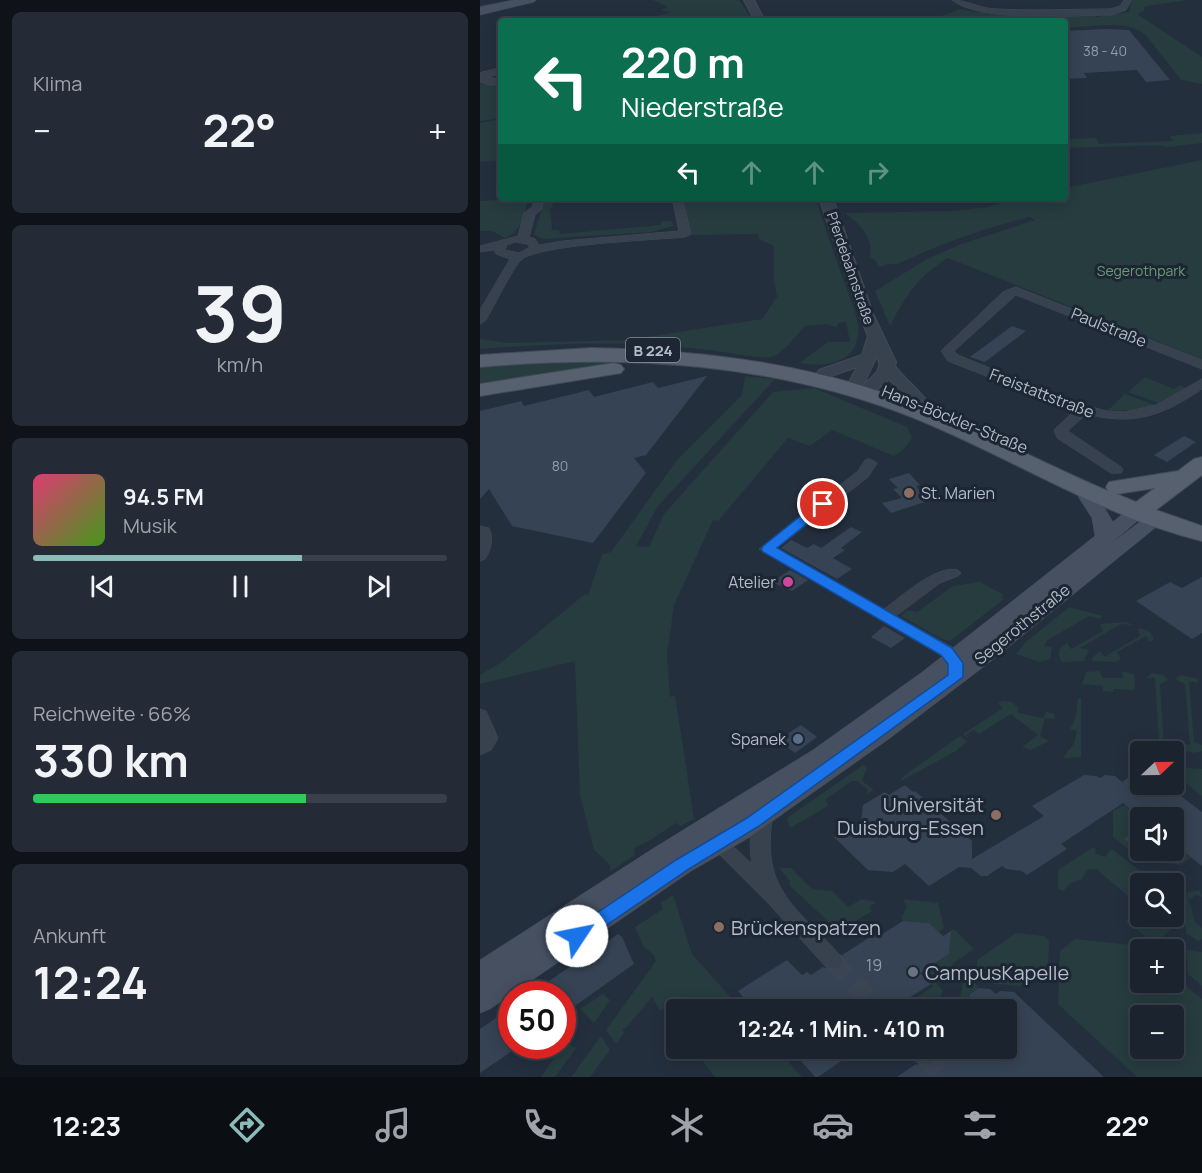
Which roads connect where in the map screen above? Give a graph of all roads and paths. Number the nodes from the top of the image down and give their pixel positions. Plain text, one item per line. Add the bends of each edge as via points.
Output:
1 (499, 0) edge
2 (530, 0) edge
3 (749, 0) edge
4 (956, 0) edge
5 (1127, 1) edge
6 (480, 4) edge
7 (480, 11) edge
8 (758, 18) edge
9 (481, 61) edge
10 (498, 70) edge
11 (498, 71) edge
12 (482, 77) edge
13 (498, 81) edge
14 (538, 201) edge
15 (678, 201) edge
16 (827, 201) edge
17 (529, 240) junction
18 (480, 250) edge
19 (502, 251) junction
20 (518, 256) junction
21 (480, 306) edge
22 (480, 320) edge
23 (875, 337) junction
24 (480, 354) edge
25 (949, 355) joint
26 (641, 356) junction
27 (869, 358) junction
28 (480, 361) edge
29 (1202, 365) edge
30 (888, 368) junction
31 (825, 373) junction
32 (1202, 383) edge
33 (862, 388) junction
34 (480, 390) edge
35 (919, 401) junction
36 (1083, 410) junction
37 (870, 463) dead end
38 (1196, 475) edge
39 (1117, 479) junction
40 (1084, 490) junction
41 (1154, 510) junction
42 (1202, 521) edge
43 (480, 530) edge
44 (1202, 534) edge
45 (1106, 537) junction
46 (480, 556) edge
47 (953, 573) dead end
48 (885, 616) junction
49 (954, 668) junction
50 (480, 715) edge
51 (480, 749) edge
52 (764, 814) junction
53 (711, 837) junction
54 (775, 898) junction
55 (833, 961) tunnel mouth
56 (480, 975) edge
57 (480, 1000) edge

1 - 6 main road
2 - 7 main road
3 - 8 street
4 - 5 street via 976,9 1003,12 1109,12 1122,9
9 - 10 street
11 - 12 street
12 - 13 street
14 - 17 street via 537,209 530,213
15 - 17 street via 685,234 563,244
16 - 23 street, Pferdebahnstraße
17 - 19 street via 508,241
17 - 20 street
18 - 19 street
19 - 20 street
19 - 21 street via 504,262
20 - 22 street
23 - 27 street, Pferdebahnstraße
23 - 30 street, Pferdebahnstraße
24 - 31 main road, Hans-Böckler-Straße / B 224 via 645,350 738,358
25 - 29 street, Paulstraße via 948,348 1016,291
25 - 36 street, Freistattstraße
26 - 28 main road, Hans-Böckler-Straße / B 224
26 - 33 main road, Hans-Böckler-Straße / B 224 via 736,364
26 - 34 main road via 609,371
27 - 31 street
27 - 33 street, Pferdebahnstraße
30 - 33 street
30 - 35 street
31 - 33 main road, Hans-Böckler-Straße / B 224
32 - 36 street, Freistattstraße via 1161,409 1138,415 1109,416
33 - 35 main road, Hans-Böckler-Straße / B 224
33 - 40 main road, Hans-Böckler-Straße / B 224
35 - 39 main road, Hans-Böckler-Straße / B 224
36 - 39 street via 1063,425 1062,435
37 - 48 street via 863,474 767,549
38 - 39 main road
38 - 41 main road, Segerothstraße
39 - 41 main road, Hans-Böckler-Straße / B 224
40 - 41 main road, Hans-Böckler-Straße / B 224
40 - 45 main road via 1102,518
41 - 42 main road, B 224
41 - 44 main road, B 224
41 - 45 main road, Segerothstraße
41 - 49 main road, Segerothstraße
43 - 46 street via 485,535
45 - 49 main road, Segerothstraße
47 - 48 street via 935,580
48 - 49 street via 946,651
49 - 52 main road, Segerothstraße
49 - 53 main road, Segerothstraße via 822,756
50 - 51 street via 489,738
52 - 53 main road, Segerothstraße
52 - 54 street via 759,856
53 - 54 street
53 - 56 main road, Segerothstraße
53 - 57 main road, Segerothstraße via 682,864
54 - 55 street

